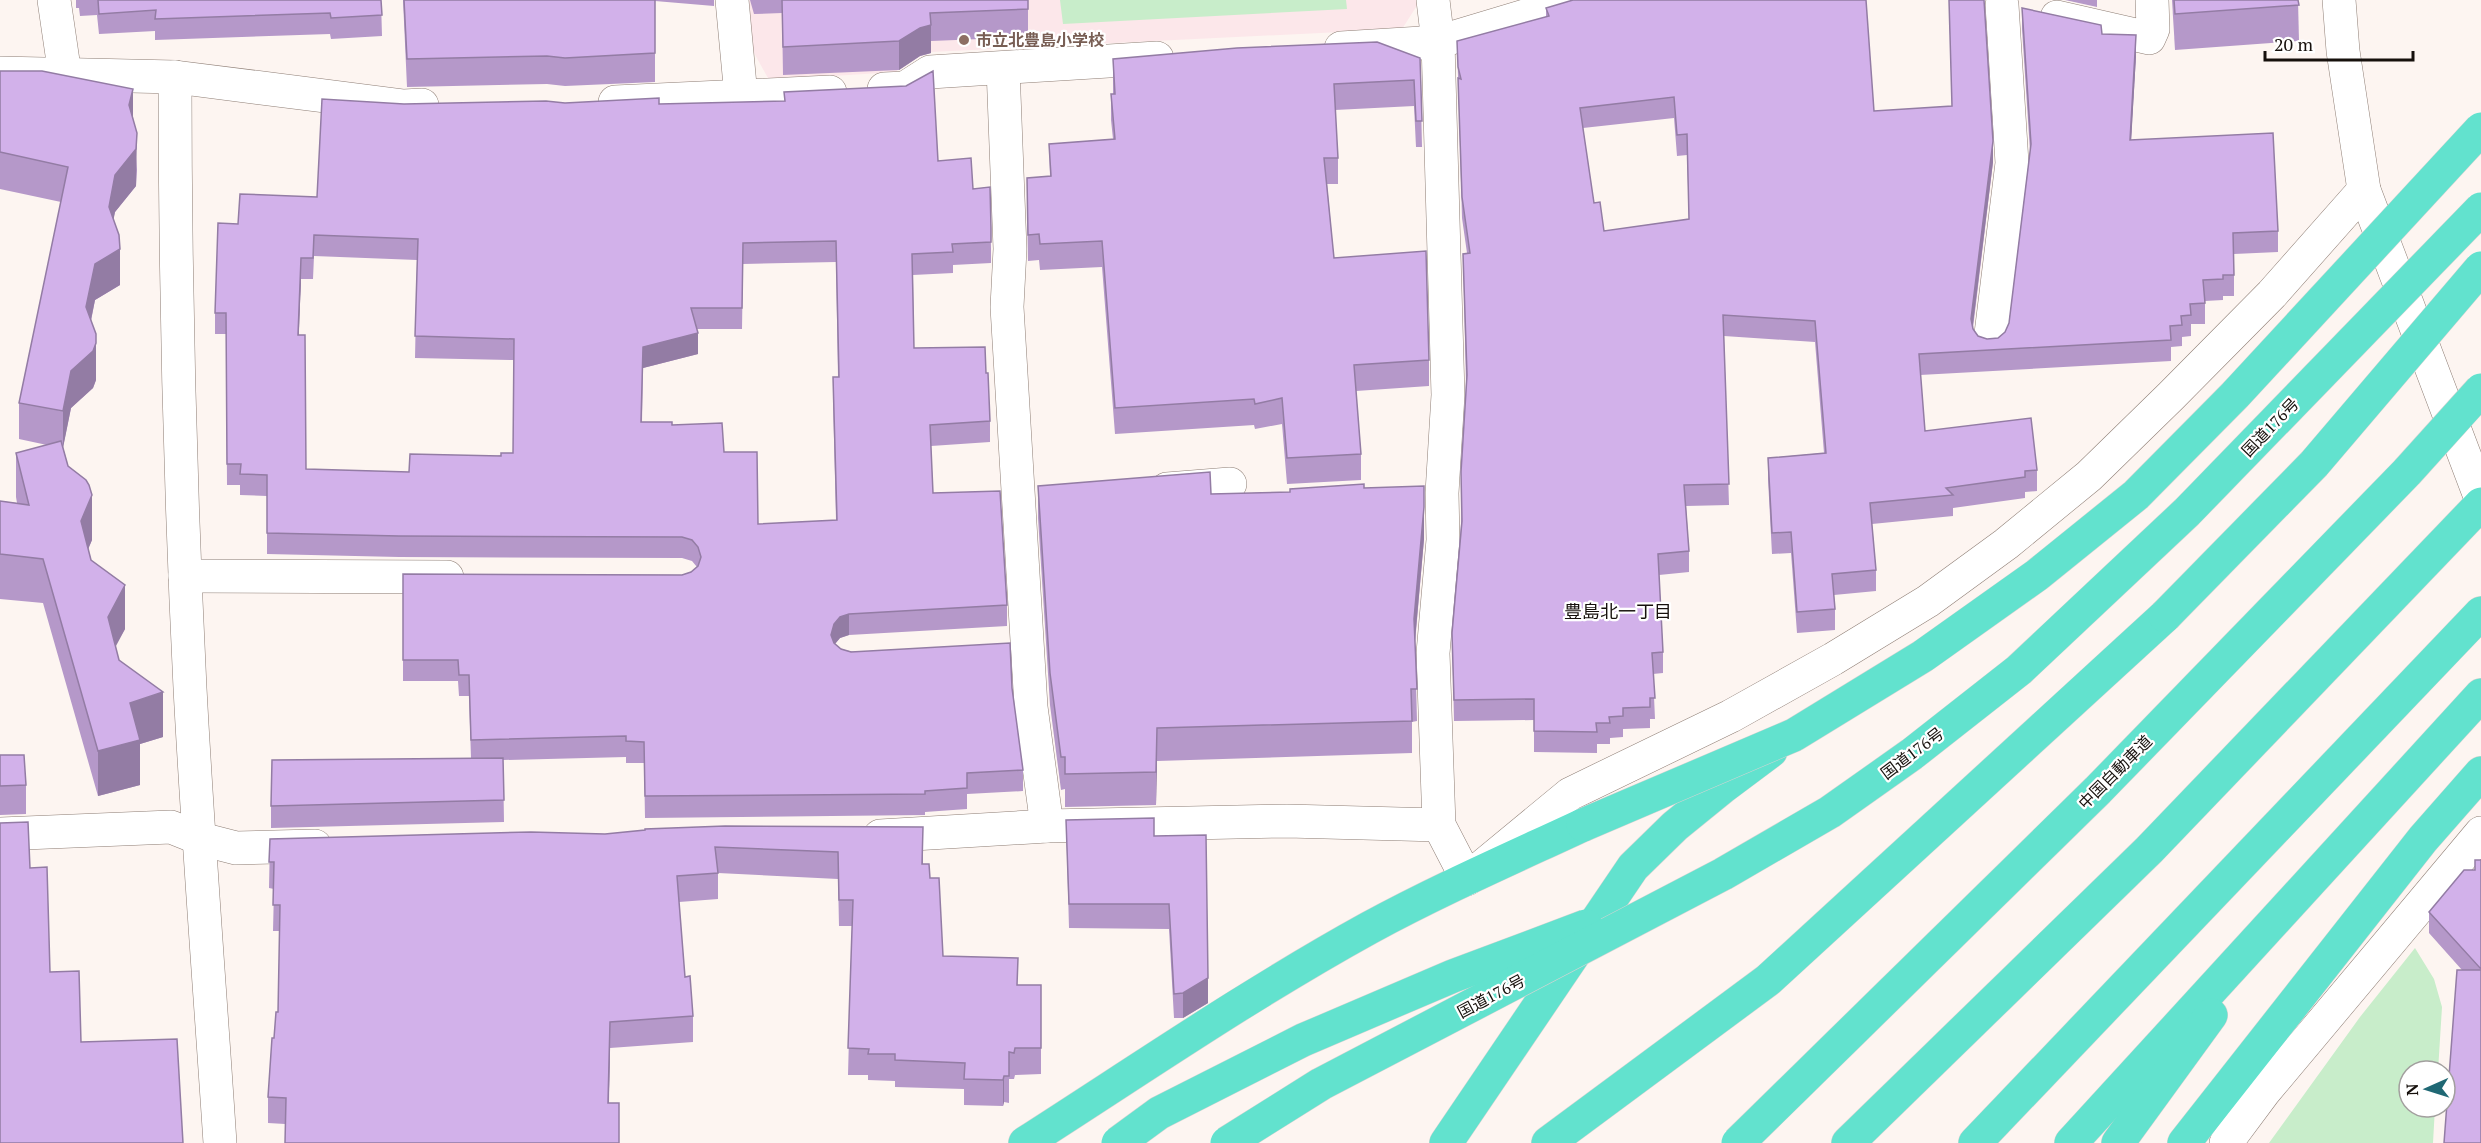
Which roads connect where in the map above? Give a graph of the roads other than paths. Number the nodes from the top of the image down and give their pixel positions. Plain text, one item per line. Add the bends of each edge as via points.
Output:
1 (54, 0) edge
2 (732, 0) edge
3 (1433, 0) edge
4 (1578, 0) edge
5 (2152, 0) edge
6 (2339, 0) edge
7 (1999, 2) edge
8 (1438, 42) junction
9 (1309, 50) edge
10 (1191, 57) edge
11 (1003, 68) junction
12 (0, 73) edge
13 (66, 75) junction
14 (175, 77) junction
15 (741, 96) junction
16 (587, 104) edge
17 (452, 105) edge
18 (2481, 129) edge
19 (2364, 190) junction
20 (2481, 209) edge
21 (2481, 268) edge
22 (1990, 342) edge
23 (2481, 390) edge
24 (1136, 491) edge
25 (1442, 493) junction
26 (1407, 495) edge
27 (1243, 499) edge
28 (2481, 499) edge
29 (2481, 504) edge
30 (185, 576) junction
31 (481, 577) edge
32 (2481, 614) edge
33 (1027, 644) junction
34 (992, 646) edge
35 (2481, 695) edge
36 (1794, 735) junction
37 (2481, 773) edge
38 (1439, 825) junction
39 (1047, 826) junction
40 (2481, 833) edge
41 (0, 834) edge
42 (852, 836) edge
43 (201, 839) junction
44 (341, 845) edge
45 (1723, 874) junction
46 (1467, 879) junction
47 (2293, 902) junction
48 (220, 1143) edge
49 (1025, 1143) edge
50 (1118, 1143) edge
51 (1227, 1143) edge
52 (1446, 1143) edge
53 (1548, 1143) edge
54 (1738, 1143) edge
55 (1848, 1143) edge
56 (1975, 1143) edge
57 (2071, 1143) edge
58 (2118, 1143) edge
59 (2184, 1143) edge
60 (2226, 1143) edge

1 - 13 street
2 - 15 street
3 - 8 street
4 - 8 street
5 - 7 street via 2153,29 2149,38
6 - 19 street
7 - 22 street via 2012,163
8 - 9 street
8 - 25 street via 1448,395
10 - 11 street
11 - 15 street via 930,72 905,88
11 - 33 street via 1010,249 1007,307 1031,500
12 - 13 street
13 - 14 street
14 - 17 street via 404,106
14 - 30 street via 175,286
15 - 16 street
18 - 36 highway, bridge via 2243,387 2136,495 2037,575 1942,642
19 - 28 street
19 - 46 street via 2272,294 2171,396 2089,476 2006,544 1928,601 1833,659 1731,716 1570,794
20 - 45 highway, 国道176号, bridge via 2187,512 2019,670 1830,812
21 - 53 highway, bridge via 2314,464 2165,616 1768,980
23 - 54 highway, 中国自動車道, bridge via 2407,472 2098,790
24 - 27 street
25 - 26 street
25 - 38 street via 1443,540 1433,653
29 - 55 highway via 2149,850
30 - 31 street
30 - 43 street
32 - 56 highway
33 - 34 street
33 - 39 street
35 - 47 highway
36 - 46 highway, bridge
36 - 52 highway, bridge via 1675,826 1633,867
37 - 59 highway via 2423,839
38 - 39 street via 1287,821
38 - 46 street
39 - 42 street
40 - 60 street via 2264,1092
41 - 43 street via 171,827
43 - 44 street via 236,848
43 - 48 street
45 - 50 highway, bridge via 1453,976 1303,1040 1159,1113
45 - 51 highway, 国道176号, bridge via 1321,1084
46 - 49 highway via 1282,978
47 - 57 highway
47 - 58 highway

